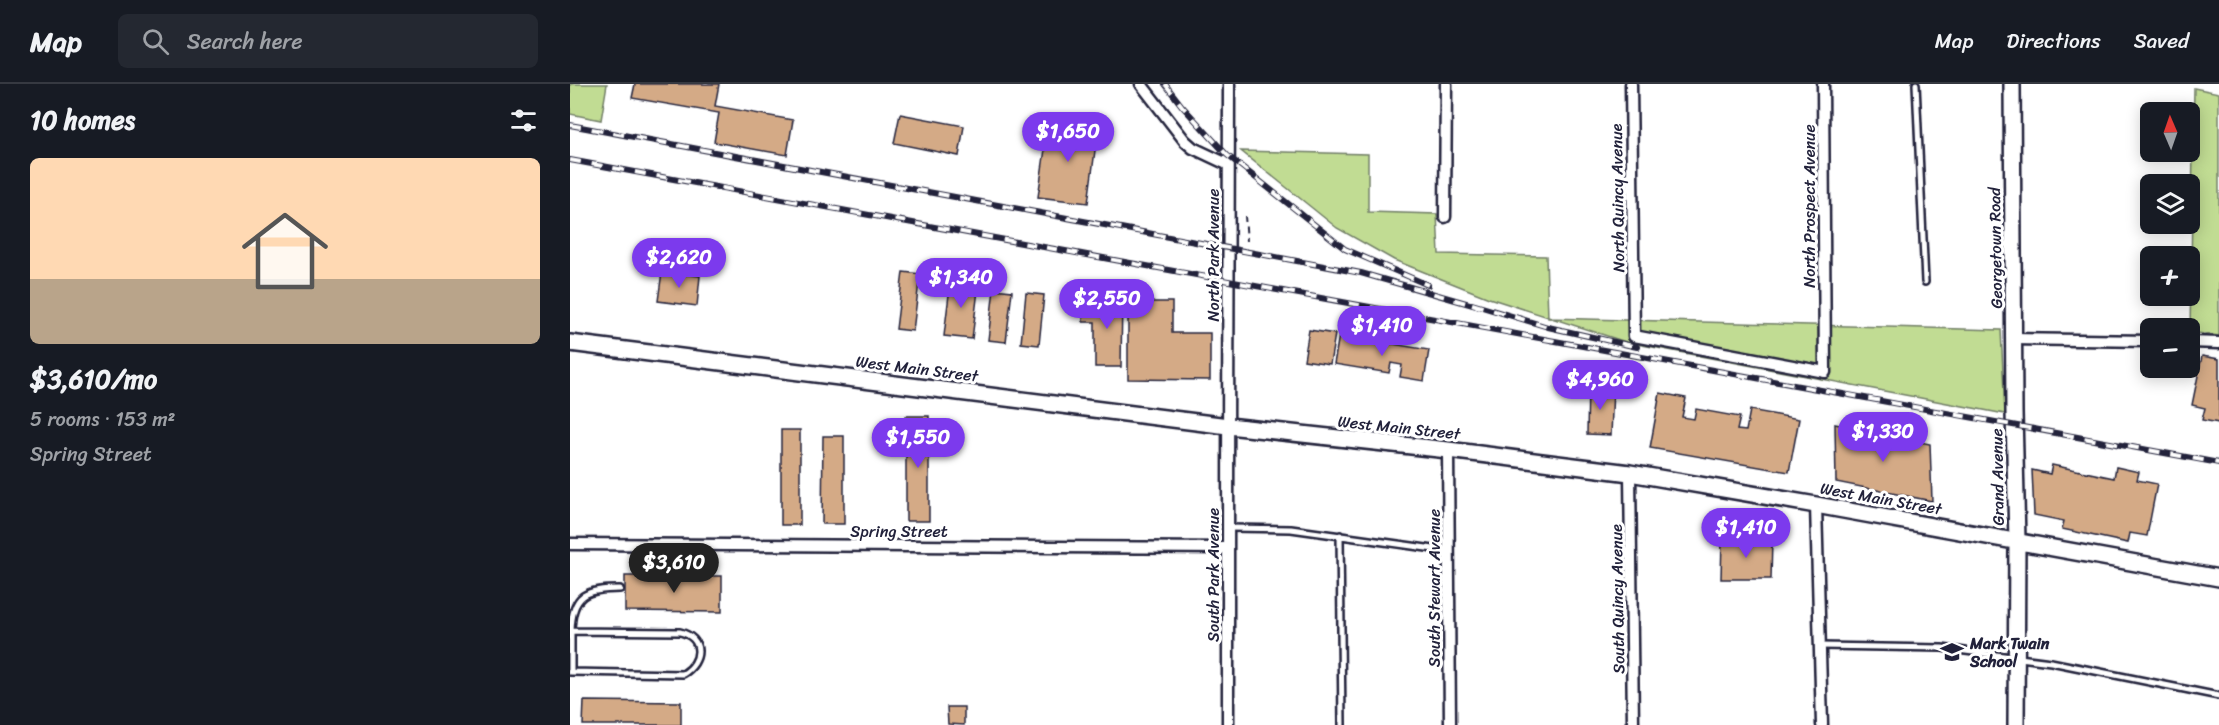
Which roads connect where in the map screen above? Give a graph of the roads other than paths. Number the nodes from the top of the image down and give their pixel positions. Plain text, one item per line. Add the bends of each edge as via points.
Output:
1 (1141, 84) edge
2 (1229, 84) edge
3 (1446, 84) edge
4 (1631, 84) edge
5 (1823, 84) edge
6 (1916, 84) edge
7 (2012, 84) edge
8 (1227, 164) junction
9 (1445, 217) dead end
10 (1925, 282) dead end
11 (2014, 339) junction
12 (2140, 341) edge
13 (2200, 342) edge
14 (570, 343) edge
15 (2219, 343) edge
16 (1744, 357) joint
17 (2014, 412) joint
18 (1228, 426) junction
19 (1448, 450) junction
20 (1630, 474) junction
21 (1816, 505) junction
22 (1228, 528) junction
23 (1340, 535) junction
24 (2017, 542) junction
25 (570, 544) edge
26 (678, 544) junction
27 (1228, 548) junction
28 (1449, 551) junction
29 (678, 573) dead end
30 (2219, 578) edge
31 (620, 589) dead end
32 (571, 631) edge
33 (1820, 646) junction
34 (2016, 658) junction
35 (571, 672) edge
36 (2219, 696) edge
37 (1228, 725) edge
38 (1341, 725) edge
39 (1450, 725) edge
40 (1633, 725) edge
41 (1822, 725) edge
42 (2016, 725) edge

1 - 8 street via 1185,141
2 - 8 street, North Park Avenue
3 - 9 street
4 - 16 street, North Quincy Avenue via 1634,336
5 - 16 street, North Prospect Avenue via 1826,372
6 - 10 lane
7 - 11 main road, Georgetown Road
8 - 18 street, North Park Avenue
11 - 12 street
11 - 17 main road, Georgetown Road
13 - 15 street
14 - 18 main road, West Main Street
17 - 24 main road, Grand Avenue
18 - 19 main road, West Main Street
18 - 22 street, South Park Avenue
19 - 20 main road, West Main Street
19 - 28 street, South Stewart Avenue
20 - 21 main road, West Main Street
20 - 40 street, South Quincy Avenue
21 - 24 main road, West Main Street
21 - 33 street
22 - 23 lane
22 - 27 street, South Park Avenue
23 - 28 lane
23 - 38 lane
24 - 30 main road, West Main Street
24 - 34 main road, Grand Avenue
25 - 26 street, Spring Street
26 - 27 street, Spring Street
26 - 29 lane
27 - 37 street, South Park Avenue
28 - 39 street, South Stewart Avenue
31 - 32 lane via 592,590 586,594 571,613
32 - 35 lane
32 - 35 lane via 680,632 690,634 698,646 695,663 683,674
33 - 34 lane via 1942,648
33 - 41 street
34 - 36 lane
34 - 42 main road, Grand Avenue

